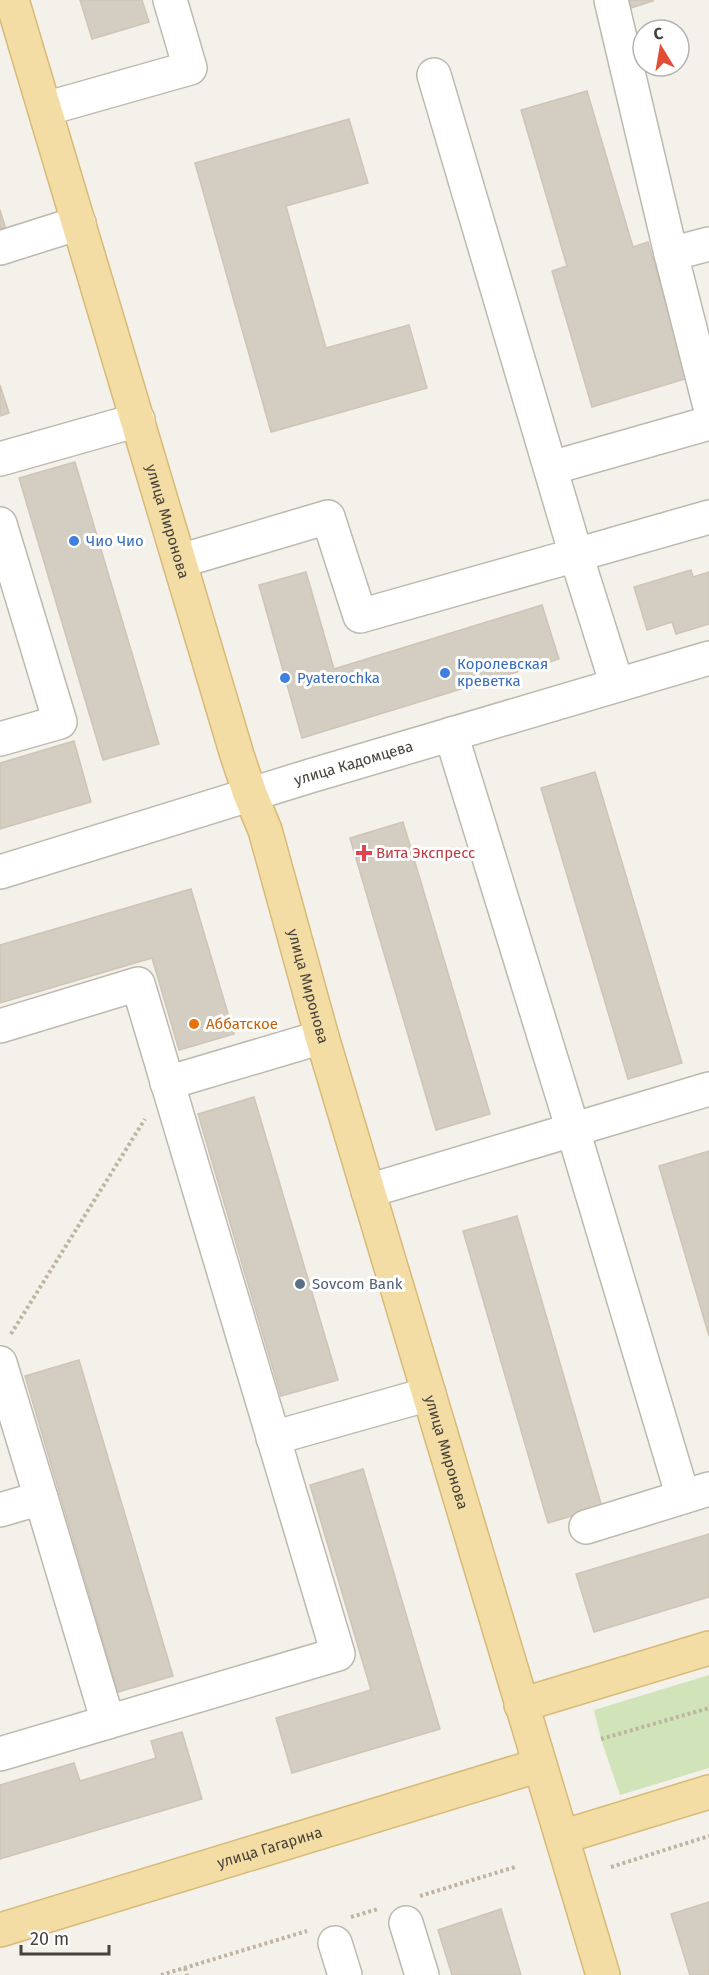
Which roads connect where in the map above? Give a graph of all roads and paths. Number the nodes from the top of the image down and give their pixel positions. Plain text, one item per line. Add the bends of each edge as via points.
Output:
1 (12, 0) edge
2 (170, 0) edge
3 (611, 0) edge
4 (434, 75) dead end
5 (45, 109) junction
6 (79, 224) junction
7 (709, 244) edge
8 (0, 248) edge
9 (671, 254) junction
10 (709, 403) edge
11 (138, 420) junction
12 (709, 423) edge
13 (0, 459) edge
14 (551, 468) junction
15 (709, 517) edge
16 (0, 524) edge
17 (576, 555) junction
18 (180, 561) junction
19 (709, 658) edge
20 (616, 685) junction
21 (451, 734) junction
22 (0, 739) edge
23 (250, 795) junction
24 (0, 872) edge
25 (0, 1026) edge
26 (322, 1037) junction
27 (167, 1083) junction
28 (709, 1089) edge
29 (573, 1130) junction
30 (368, 1191) junction
31 (3, 1353) edge
32 (429, 1394) junction
33 (273, 1438) junction
34 (696, 1493) edge
35 (41, 1498) junction
36 (0, 1510) edge
37 (586, 1527) dead end
38 (709, 1648) edge
39 (521, 1705) junction
40 (709, 1708) edge
41 (108, 1722) junction
42 (601, 1739) dead end
43 (0, 1754) edge
44 (540, 1765) junction
45 (709, 1792) edge
46 (709, 1836) edge
47 (562, 1837) junction
48 (611, 1867) dead end
49 (406, 1923) dead end
50 (0, 1930) edge
51 (335, 1943) dead end
52 (185, 1968) dead end
53 (187, 1975) edge
54 (345, 1975) edge
55 (422, 1975) edge
56 (603, 1975) edge

1 - 5 main road, улица Миронова
2 - 5 street via 190,68
3 - 9 street
4 - 14 street
5 - 6 main road, улица Миронова
6 - 8 street
6 - 11 main road, улица Миронова
7 - 9 street
9 - 10 street
11 - 13 street
11 - 18 main road, улица Миронова
12 - 14 street
14 - 17 street
15 - 17 street
16 - 22 street via 60,722
17 - 18 street via 360,616 328,517
17 - 20 street
18 - 23 main road, улица Миронова
19 - 20 street, улица Кадомцева
20 - 21 street, улица Кадомцева
21 - 23 street, улица Кадомцева
21 - 29 street
23 - 24 street, улица Кадомцева
23 - 26 main road, улица Миронова via 265,830
25 - 27 street via 138,984
26 - 27 street
26 - 30 main road, улица Миронова
27 - 31 path
27 - 33 street
28 - 29 street
29 - 30 street
29 - 34 street
30 - 32 main road, улица Миронова
31 - 35 street
32 - 33 street
32 - 39 main road, улица Миронова
33 - 41 street via 338,1654
34 - 37 street
35 - 36 street
35 - 41 street
38 - 39 main road
39 - 44 main road, улица Миронова
40 - 42 path
41 - 43 street
44 - 47 main road, улица Миронова
44 - 50 main road, улица Гагарина
45 - 47 main road
46 - 48 path
47 - 56 main road, улица Миронова
49 - 55 street
51 - 54 street
52 - 53 path

